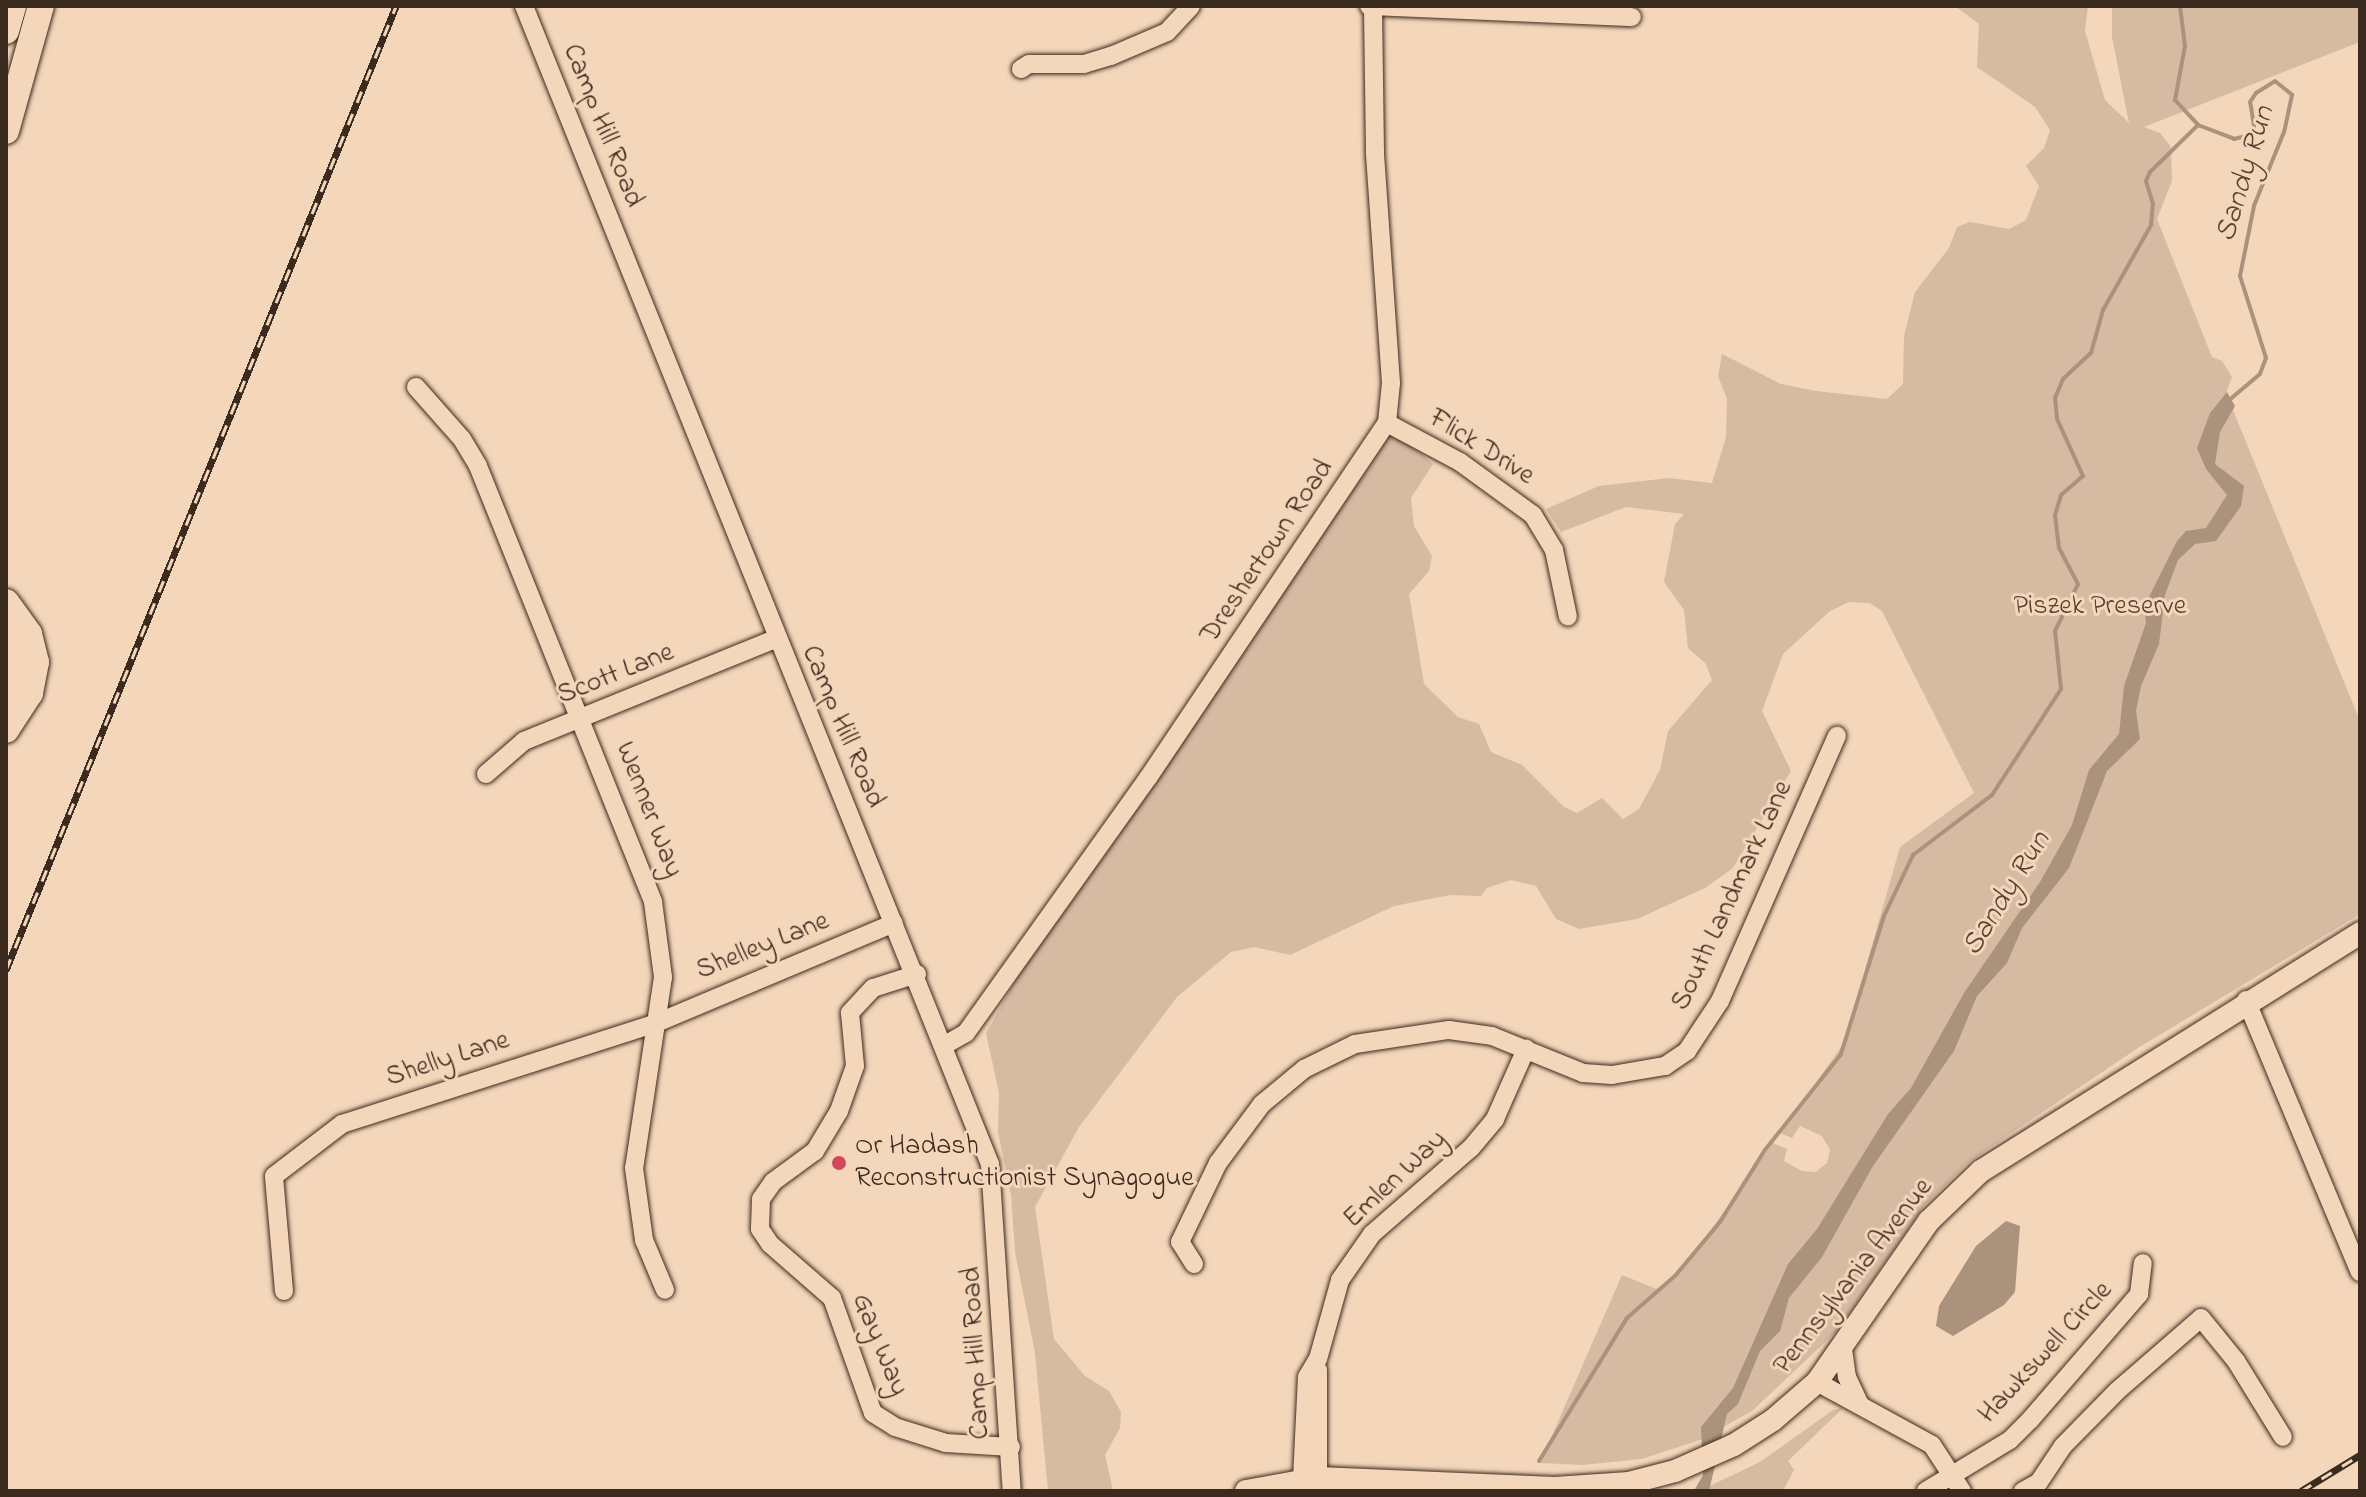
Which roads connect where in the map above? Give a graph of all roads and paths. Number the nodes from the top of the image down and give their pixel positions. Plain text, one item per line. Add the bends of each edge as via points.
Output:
1 (13, 6) edge
2 (41, 6) edge
3 (524, 6) edge
4 (1191, 6) edge
5 (1372, 6) edge
6 (1632, 17) dead end
7 (6, 31) edge
8 (1021, 69) dead end
9 (6, 131) edge
10 (416, 387) dead end
11 (1387, 423) junction
12 (6, 602) edge
13 (1568, 617) dead end
14 (6, 630) edge
15 (775, 639) junction
16 (6, 704) edge
17 (583, 721) junction
18 (6, 730) edge
19 (1837, 736) dead end
20 (486, 774) dead end
21 (894, 923) junction
22 (2360, 933) edge
23 (917, 974) junction
24 (2246, 1000) junction
25 (654, 1024) junction
26 (966, 1033) junction
27 (945, 1045) junction
28 (1526, 1049) junction
29 (958, 1076) junction
30 (2143, 1263) dead end
31 (1194, 1264) dead end
32 (2360, 1272) edge
33 (665, 1290) dead end
34 (284, 1291) dead end
35 (1843, 1349) junction
36 (1817, 1382) junction
37 (1860, 1405) junction
38 (2283, 1437) dead end
39 (1011, 1447) junction
40 (1310, 1478) junction
41 (1957, 1483) edge
42 (2035, 1488) edge
43 (1012, 1491) edge
44 (1246, 1491) edge
45 (1926, 1491) edge

1 - 7 highway
2 - 9 highway
3 - 15 street, Camp Hill Road
4 - 8 street via 1167,32 1111,56 1084,64 1029,64
5 - 6 street
5 - 11 street, Dreshertown Road via 1375,152 1391,383
10 - 17 street, Wenner Way via 462,439 478,466
11 - 13 street, Flick Drive via 1460,462 1533,515 1554,550
11 - 26 street, Dreshertown Road via 1148,778
12 - 18 highway via 29,634 36,662 30,693
14 - 16 highway via 17,669
15 - 17 street, Scott Lane
15 - 21 street, Camp Hill Road
17 - 20 street, Scott Lane via 524,741
17 - 25 street, Wenner Way via 653,902 663,954
19 - 28 street, South Landmark Lane via 1720,1001 1687,1051 1665,1066 1612,1075 1583,1073
21 - 23 street, Camp Hill Road
21 - 25 street, Shelley Lane
22 - 24 main road, Pennsylvania Avenue
23 - 27 street, Camp Hill Road
23 - 39 street, Gay Way via 873,988 850,1013 855,1066 839,1111 815,1151 773,1182 761,1199 760,1229 832,1298 873,1413 895,1427 946,1443
24 - 32 street
24 - 35 main road, Pennsylvania Avenue via 1964,1186 1929,1221
25 - 33 street, Wenner Way via 634,1168 644,1240
25 - 34 street, Shelly Lane via 342,1124 274,1176
26 - 27 street, Dreshertown Road
26 - 29 street
27 - 29 street, Camp Hill Road
28 - 31 street, South Landmark Lane via 1449,1030 1405,1033 1355,1044 1304,1069 1262,1104 1218,1163 1180,1242
28 - 40 street, Emlen Way via 1495,1119 1479,1139 1372,1234 1340,1280 1318,1359
29 - 39 street, Camp Hill Road via 994,1184
30 - 41 street, Hawkswell Circle via 2139,1294 2030,1420
35 - 36 main road, Pennsylvania Avenue
35 - 37 street via 1847,1377
36 - 37 street
36 - 40 main road, Pennsylvania Avenue via 1734,1445 1640,1481 1555,1488
37 - 41 street via 1932,1445
38 - 42 street via 2236,1361 2201,1318 2095,1413 2063,1446
39 - 43 street, Camp Hill Road
40 - 44 main road, Pennsylvania Avenue
41 - 45 street, Hawkswell Circle

